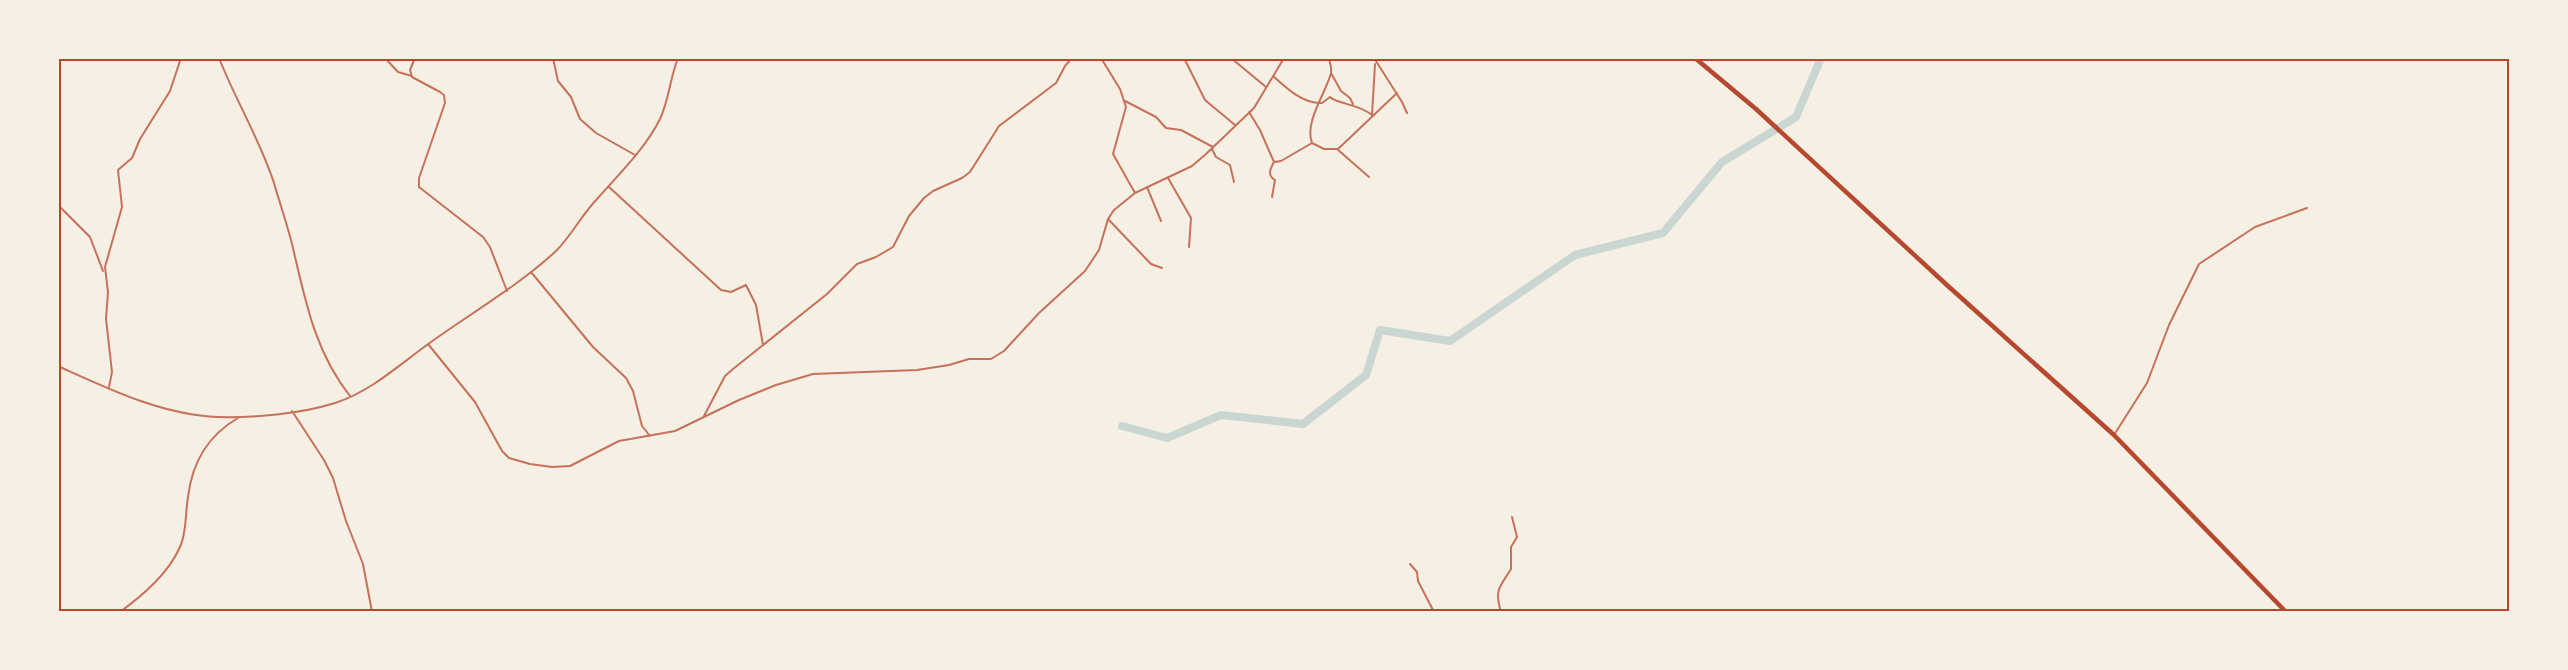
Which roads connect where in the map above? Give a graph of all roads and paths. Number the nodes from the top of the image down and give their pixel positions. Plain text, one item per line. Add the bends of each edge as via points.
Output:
1 (181, 58) edge
2 (219, 58) edge
3 (385, 58) edge
4 (415, 58) edge
5 (553, 58) edge
6 (678, 58) edge
7 (1072, 58) edge
8 (1101, 58) edge
9 (1184, 58) edge
10 (1231, 58) edge
11 (1284, 58) edge
12 (1329, 58) edge
13 (1695, 58) edge
14 (1375, 60) edge
15 (1331, 73) junction
16 (1273, 76) junction
17 (412, 77) junction
18 (1266, 87) junction
19 (1397, 93) junction
20 (1125, 101) junction
21 (1319, 103) junction
22 (1353, 105) junction
23 (1249, 112) junction
24 (1407, 113) dead end
25 (1372, 115) junction
26 (1235, 125) junction
27 (1312, 142) junction
28 (1213, 148) junction
29 (1337, 149) junction
30 (635, 155) junction
31 (1274, 162) junction
32 (1369, 177) dead end
33 (1168, 178) junction
34 (1234, 182) dead end
35 (609, 186) junction
36 (1147, 187) junction
37 (1136, 193) junction
38 (1272, 197) dead end
39 (58, 205) edge
40 (2307, 208) dead end
41 (1108, 219) junction
42 (1161, 221) dead end
43 (1189, 247) dead end
44 (1162, 268) dead end
45 (530, 272) junction
46 (104, 273) junction
47 (507, 291) junction
48 (428, 344) junction
49 (763, 345) junction
50 (58, 366) edge
51 (109, 387) junction
52 (350, 396) junction
53 (292, 411) junction
54 (704, 416) junction
55 (240, 417) junction
56 (2115, 435) junction
57 (650, 436) junction
58 (1512, 517) dead end
59 (1410, 564) dead end
60 (120, 612) edge
61 (372, 612) edge
62 (1434, 612) edge
63 (1501, 612) edge
64 (2286, 612) edge

1 - 46 street via 170,91 132,158 118,170 122,207
2 - 52 street via 267,164 289,231 309,318 333,371
3 - 17 street via 398,72
4 - 17 street via 410,70
5 - 30 street via 558,81 571,97 577,116 596,133
6 - 30 street via 660,119
7 - 49 street via 1056,83 999,126 963,178 924,198 909,216 893,247 851,268 842,282
8 - 20 street
9 - 26 street via 1205,100
10 - 18 street
11 - 16 street
12 - 15 street
13 - 56 highway
14 - 19 street
14 - 25 street
15 - 21 street
15 - 22 street
16 - 18 street
16 - 21 street via 1292,92
17 - 47 street via 440,92 445,103 419,187 483,237
18 - 23 street
19 - 24 street
19 - 25 street
20 - 28 street via 1156,117 1166,128 1181,130
20 - 37 street via 1126,112 1113,154
21 - 22 street via 1330,97 1335,102
21 - 27 street via 1312,122
22 - 25 street
23 - 26 street
23 - 31 street
25 - 29 street
26 - 28 street
27 - 29 street via 1324,149
27 - 31 street
28 - 33 street via 1192,166
28 - 34 street via 1216,157 1230,165
29 - 32 street
30 - 35 street
31 - 38 street via 1269,171 1275,180
33 - 36 street
33 - 43 street via 1191,218
35 - 45 street via 555,251
35 - 49 street via 721,290 731,292 746,285 756,304
36 - 37 street
36 - 42 street
37 - 41 street
39 - 46 street via 90,237
40 - 56 street via 2255,227 2199,264 2147,383
41 - 44 street via 1149,262
41 - 54 street via 1102,244 1085,271 998,356 917,370 813,374
45 - 47 street
45 - 57 street via 593,347 626,378 642,426
46 - 51 street via 112,372
47 - 48 street
48 - 52 street via 394,371
48 - 57 street via 480,408 502,451 516,461 570,466 619,441
49 - 54 street via 725,376
50 - 51 street
51 - 55 street via 157,407
52 - 53 street
53 - 55 street
53 - 61 street via 333,478 363,564
54 - 57 street via 675,431
55 - 60 street via 212,438 196,464 183,538 175,556 157,581
56 - 64 highway
58 - 63 street via 1517,537 1510,547 1511,569 1496,597
59 - 62 street

